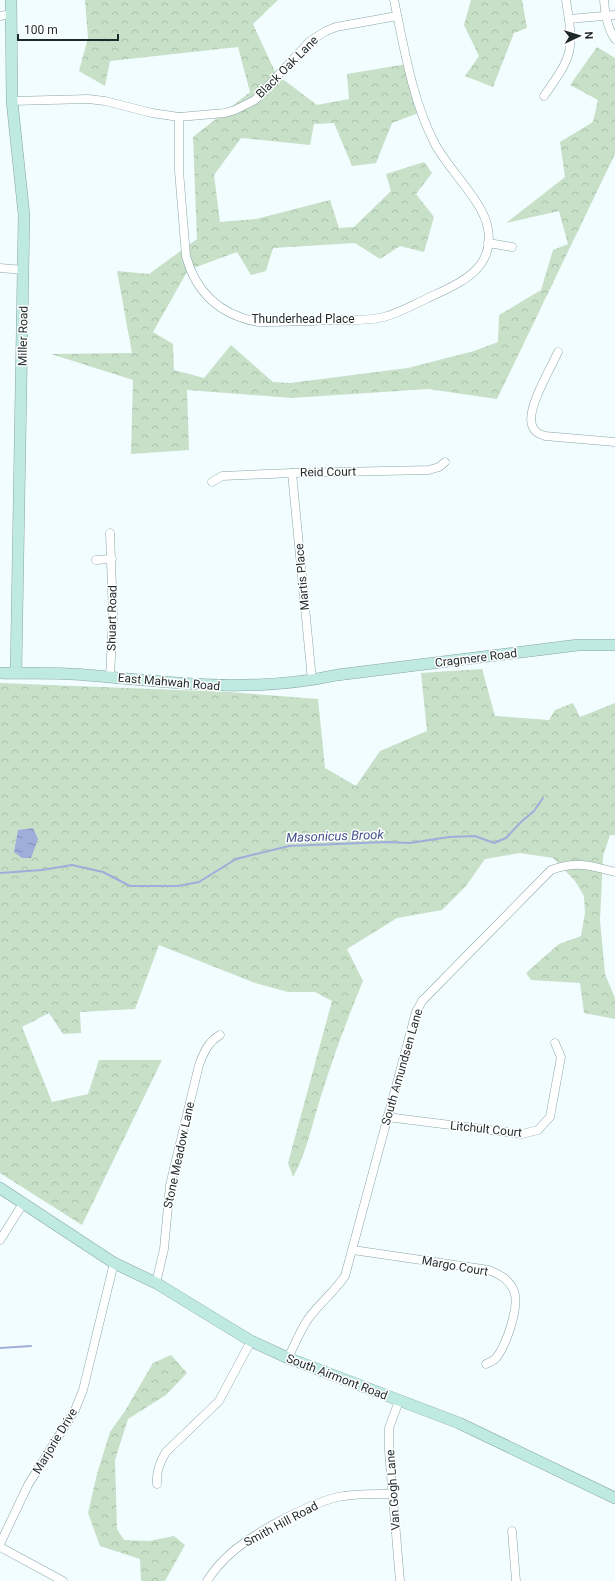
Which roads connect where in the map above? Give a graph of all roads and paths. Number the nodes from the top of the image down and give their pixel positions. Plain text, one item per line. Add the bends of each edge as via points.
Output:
1 (11, 0) edge
2 (394, 0) edge
3 (566, 0) edge
4 (604, 0) edge
5 (11, 14) junction
6 (0, 16) edge
7 (397, 16) junction
8 (606, 16) junction
9 (615, 16) edge
10 (569, 19) junction
11 (615, 40) edge
12 (544, 96) dead end
13 (12, 101) junction
14 (179, 117) junction
15 (488, 243) junction
16 (512, 247) dead end
17 (0, 268) edge
18 (24, 270) junction
19 (558, 352) dead end
20 (615, 442) edge
21 (445, 462) dead end
22 (292, 473) junction
23 (212, 482) dead end
24 (110, 533) dead end
25 (112, 559) junction
26 (96, 560) dead end
27 (615, 646) edge
28 (0, 673) edge
29 (16, 673) junction
30 (337, 675) joint
31 (110, 677) junction
32 (312, 680) junction
33 (615, 872) edge
34 (220, 1035) dead end
35 (555, 1043) dead end
36 (387, 1118) junction
37 (0, 1188) edge
38 (24, 1202) junction
39 (0, 1240) edge
40 (353, 1250) junction
41 (114, 1263) junction
42 (156, 1283) junction
43 (251, 1341) junction
44 (288, 1358) junction
45 (486, 1364) dead end
46 (399, 1401) junction
47 (157, 1484) dead end
48 (393, 1494) junction
49 (614, 1494) edge
50 (512, 1531) dead end
51 (0, 1545) edge
52 (63, 1581) edge
53 (207, 1581) edge
54 (400, 1581) edge
55 (516, 1581) edge

1 - 5 street, Miller Road
2 - 7 street, Thunderhead Place
3 - 10 street
4 - 8 street
5 - 6 street
5 - 13 street, Miller Road
7 - 14 street, Black Oak Lane via 336,27 317,36 264,93 246,106 225,113
7 - 15 street, Thunderhead Place via 426,126 443,158 482,211 488,228
8 - 9 street
8 - 10 street
8 - 11 street
10 - 12 street via 572,43 570,56
13 - 14 street, Black Oak Lane via 105,101
13 - 18 street, Miller Road via 23,195
14 - 15 street, Thunderhead Place via 181,208 189,267 206,296 234,316 251,321 269,322 384,317 465,280 480,264
15 - 16 street
17 - 18 street
18 - 29 street, Miller Road
19 - 20 street via 530,417 536,433
21 - 22 street, Reid Court via 429,470
22 - 23 street, Reid Court via 222,476
22 - 32 street, Martis Place
24 - 25 street, Shuart Road
25 - 26 street
25 - 31 street, Shuart Road
27 - 30 street, Cragmere Road via 578,645
28 - 29 street, East Mahwah Road
29 - 31 street, East Mahwah Road
30 - 32 street, East Mahwah Road
31 - 32 street, East Mahwah Road via 224,687
33 - 36 street, South Amundsen Lane via 587,865 568,864 551,870 492,927 422,1001 416,1012
34 - 42 street, Stone Meadow Lane via 212,1040 204,1051 199,1064 170,1185 164,1249
35 - 36 street, Litchult Court via 561,1057 560,1069 550,1117 538,1130 522,1134
36 - 40 street, South Amundsen Lane
37 - 38 street, South Airmont Road
38 - 39 street
38 - 41 street, South Airmont Road
40 - 44 street, South Amundsen Lane via 345,1276 337,1289 320,1304 307,1321
40 - 45 street, Margo Court via 489,1270 506,1279 514,1292 516,1309 502,1349 495,1359
41 - 42 street, South Airmont Road
41 - 51 street, Marjorie Drive via 83,1390 75,1410 28,1485
42 - 43 street, South Airmont Road
43 - 44 street, South Airmont Road
43 - 47 street via 219,1401 166,1452 159,1463
44 - 46 street, South Airmont Road
46 - 48 street, Van Gogh Lane via 389,1428
46 - 49 street, South Airmont Road via 459,1423
48 - 53 street, Smith Hill Road via 369,1493 339,1497 315,1504 243,1544 220,1563
48 - 54 street, Van Gogh Lane
50 - 55 street
51 - 52 street

